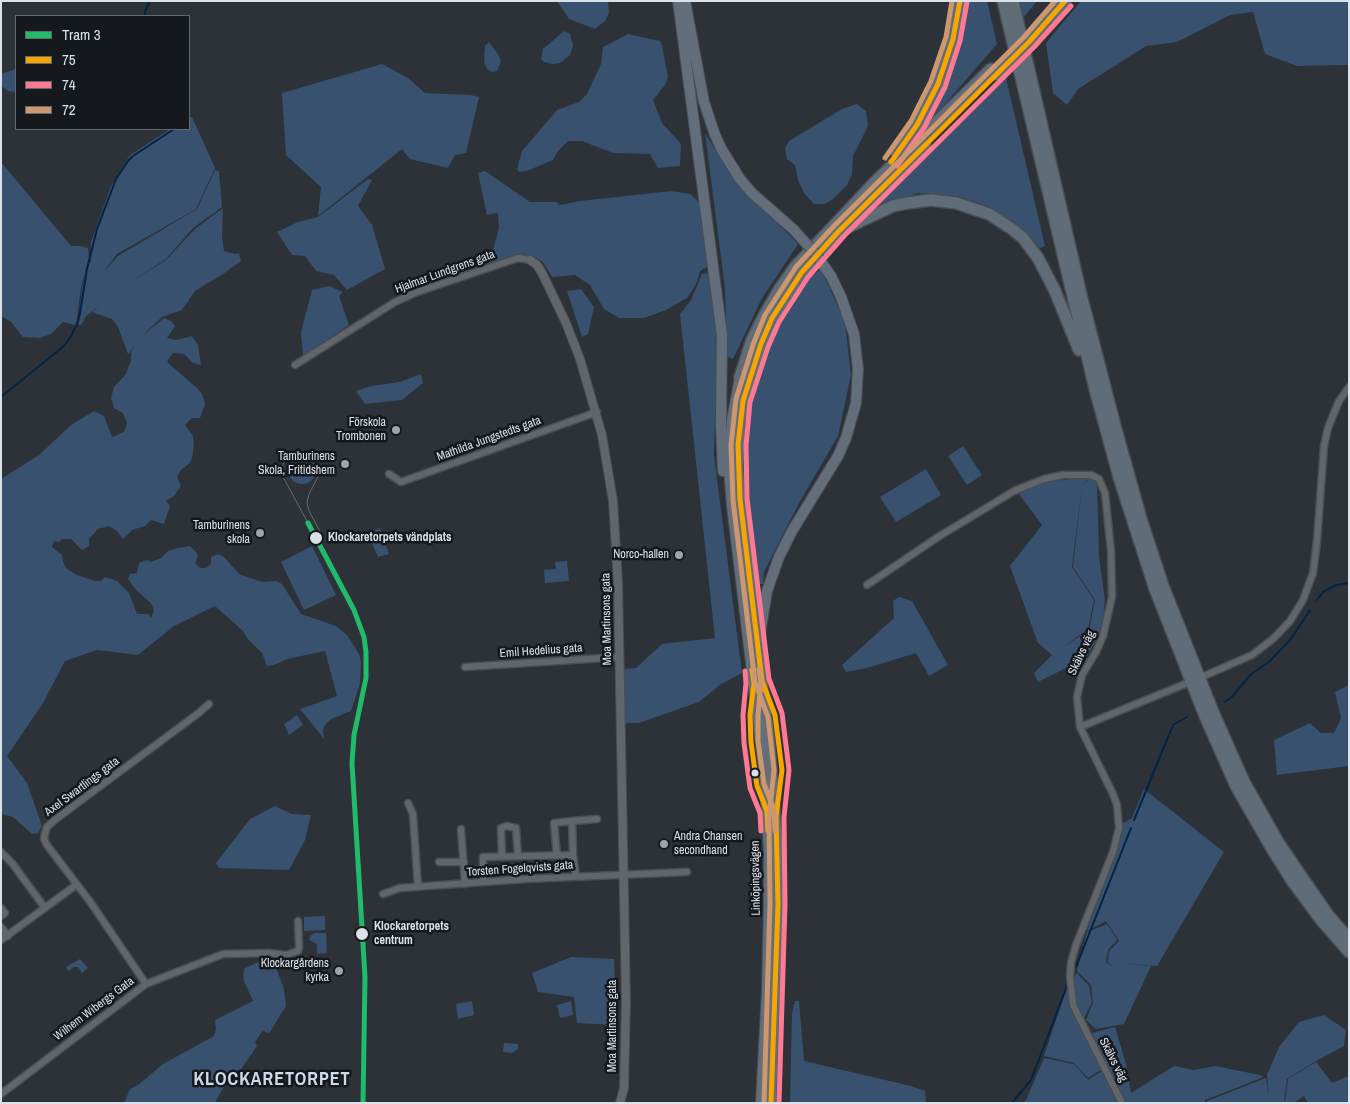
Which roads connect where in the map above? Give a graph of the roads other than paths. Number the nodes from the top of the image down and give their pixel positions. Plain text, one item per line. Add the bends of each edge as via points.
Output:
1 (678, 1) edge
2 (685, 1) edge
3 (960, 1) edge
4 (1003, 1) edge
5 (1013, 1) edge
6 (1055, 1) edge
7 (1065, 1) edge
8 (1042, 22) junction
9 (993, 72) junction
10 (874, 183) junction
11 (840, 231) junction
12 (530, 260) joint
13 (295, 365) dead end
14 (744, 378) junction
15 (1349, 387) edge
16 (1094, 388) junction
17 (597, 412) junction
18 (390, 474) dead end
19 (732, 506) junction
20 (867, 585) dead end
21 (758, 650) junction
22 (619, 657) junction
23 (465, 667) dead end
24 (1204, 676) dead end
25 (1185, 684) dead end
26 (209, 704) dead end
27 (1080, 727) junction
28 (408, 804) dead end
29 (597, 819) dead end
30 (572, 821) junction
31 (461, 829) dead end
32 (1, 852) edge
33 (518, 856) junction
34 (557, 856) junction
35 (574, 856) junction
36 (502, 857) junction
37 (439, 862) dead end
38 (464, 862) junction
39 (686, 872) dead end
40 (623, 875) junction
41 (576, 876) junction
42 (483, 882) junction
43 (465, 884) junction
44 (76, 885) junction
45 (418, 887) junction
46 (383, 894) dead end
47 (1, 908) edge
48 (44, 908) junction
49 (1, 916) edge
50 (298, 921) dead end
51 (1, 927) edge
52 (8, 936) junction
53 (1349, 939) edge
54 (1, 940) edge
55 (1349, 952) edge
56 (146, 984) junction
57 (624, 1088) junction
58 (1, 1094) edge
59 (620, 1103) edge
60 (627, 1103) edge
61 (761, 1103) edge
62 (771, 1103) edge
63 (1122, 1103) edge

1 - 19 highway via 721,318 723,466
2 - 21 highway, bridge via 704,102 718,142 740,179 793,229 831,276 854,334 858,369 856,403 846,438 779,557 766,598
3 - 10 highway via 953,39 938,84 917,126
4 - 16 highway
5 - 53 highway via 1114,426 1163,586 1244,782 1278,842 1328,915
6 - 8 highway
7 - 8 highway
8 - 9 highway
9 - 10 highway
9 - 11 highway
10 - 14 highway via 795,267 779,290 752,340
11 - 14 highway via 786,294
11 - 16 highway via 893,206 931,200 966,205 1000,220 1023,238 1042,264 1062,305
12 - 13 street, Hjalmar Lundgrens gata via 518,258 417,292 395,302
12 - 17 street, Moa Martinsons gata via 540,268 566,323
14 - 19 highway via 732,420 729,468
14 - 21 highway, Linköpingsvägen via 738,468
15 - 24 street via 1339,401 1324,446 1313,573 1303,600 1290,621 1252,655
16 - 55 highway via 1155,589 1204,716 1236,786 1271,847 1322,921
17 - 18 street, Mathilda Jungstedts gata via 401,482
17 - 22 street, Moa Martinsons gata via 616,524
19 - 61 highway, Linköpingsvägen via 767,811 769,904
20 - 27 street, Skälvs väg via 1014,491 1063,475 1091,474 1099,479 1105,493 1112,597 1103,636 1082,674 1077,697
21 - 62 highway, Linköpingsvägen via 771,754 777,842
22 - 23 street, Emil Hedelius gata
22 - 40 street, Moa Martinsons gata
25 - 27 street
26 - 44 street, Axel Swartlings gata via 44,832 44,839
27 - 63 street, Skälvs väg via 1113,794 1119,828 1113,852 1076,945 1071,962 1071,991 1073,1005
28 - 45 street via 413,814
29 - 30 street
30 - 34 street via 554,823
30 - 35 street
31 - 38 street
32 - 48 street
33 - 34 street
33 - 36 street
33 - 36 street via 516,828 507,826 501,828
34 - 35 street
35 - 41 street
36 - 42 street via 483,858
37 - 38 street
38 - 43 street
39 - 40 street
40 - 41 street, Torsten Fogelqvists gata
40 - 57 street, Moa Martinsons gata
41 - 42 street, Torsten Fogelqvists gata
42 - 43 street, Torsten Fogelqvists gata
43 - 45 street, Torsten Fogelqvists gata
44 - 48 street
44 - 56 street, Axel Swartlings gata
45 - 46 street, Torsten Fogelqvists gata via 400,888
47 - 49 street via 5,913
48 - 52 street
50 - 56 street, Wilhem Wibergs Gata via 298,951 286,955 223,954
51 - 52 street
52 - 54 street
56 - 58 street, Wilhem Wibergs Gata
57 - 59 street, Moa Martinsons gata
57 - 60 street, Moa Martinsons gata

